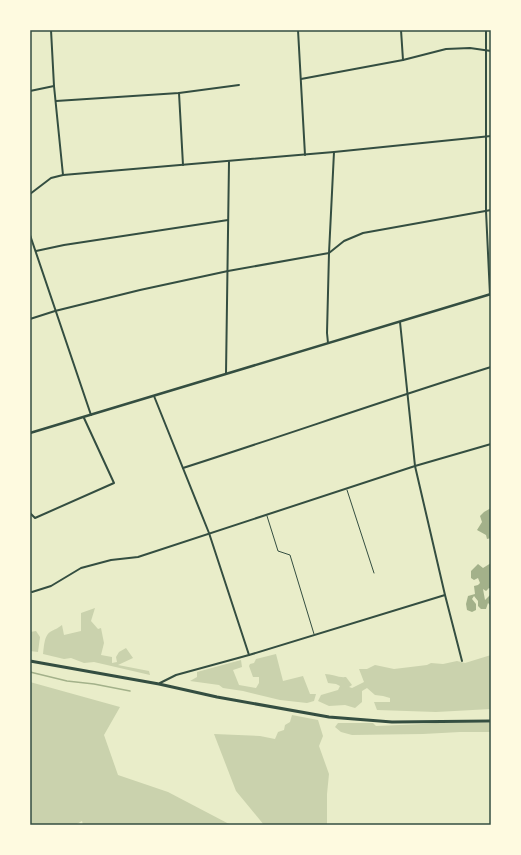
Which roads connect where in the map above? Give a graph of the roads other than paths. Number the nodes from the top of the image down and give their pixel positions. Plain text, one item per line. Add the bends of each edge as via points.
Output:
1 (51, 30) edge
2 (298, 30) edge
3 (401, 30) edge
4 (486, 30) edge
5 (486, 50) junction
6 (491, 51) edge
7 (403, 60) junction
8 (301, 79) junction
9 (239, 85) dead end
10 (54, 86) junction
11 (30, 91) edge
12 (179, 93) junction
13 (56, 101) junction
14 (486, 136) junction
15 (491, 136) edge
16 (334, 152) junction
17 (305, 154) junction
18 (229, 161) junction
19 (183, 166) junction
20 (64, 175) junction
21 (30, 194) edge
22 (491, 210) edge
23 (486, 211) junction
24 (228, 220) junction
25 (30, 235) edge
26 (36, 251) junction
27 (329, 253) junction
28 (228, 271) junction
29 (491, 294) edge
30 (55, 311) junction
31 (30, 319) edge
32 (400, 322) junction
33 (328, 343) junction
34 (491, 367) edge
35 (226, 374) junction
36 (407, 393) junction
37 (154, 396) junction
38 (91, 415) junction
39 (84, 418) junction
40 (30, 433) edge
41 (491, 444) edge
42 (415, 466) junction
43 (183, 468) junction
44 (346, 490) junction
45 (30, 513) edge
46 (267, 515) junction
47 (209, 533) junction
48 (374, 573) dead end
49 (32, 592) dead end
50 (445, 595) junction
51 (315, 635) junction
52 (249, 655) junction
53 (30, 661) edge
54 (462, 661) dead end
55 (159, 684) junction
56 (491, 721) edge

1 - 10 street
2 - 8 street
3 - 7 street
4 - 5 street
5 - 6 street
5 - 7 street via 446,48
5 - 14 street
7 - 8 street
8 - 17 street
9 - 12 street
10 - 11 street
10 - 13 street
12 - 13 street
12 - 19 street
13 - 20 street
14 - 15 street
14 - 16 street
14 - 23 street
16 - 17 street
16 - 27 street
17 - 18 street
18 - 19 street
18 - 24 street
19 - 20 street
20 - 21 street via 51,178
22 - 23 street
23 - 27 street via 363,233 344,241
23 - 29 street
24 - 26 street
24 - 28 street
25 - 26 street
26 - 30 street
27 - 28 street
27 - 33 street
28 - 30 street
28 - 35 street
29 - 32 street
30 - 31 street
30 - 38 street
32 - 33 street
32 - 36 street
33 - 35 street
34 - 36 street
35 - 37 street
36 - 42 street
36 - 43 street
37 - 38 street
37 - 43 street
38 - 39 street
39 - 40 street
39 - 45 street via 114,483 35,518
41 - 42 street
42 - 44 street
42 - 50 street
43 - 47 street
44 - 46 street
44 - 48 lane
46 - 47 street
46 - 51 lane via 278,551 290,555
47 - 49 street via 138,557 111,560 81,568 51,586
47 - 52 street
50 - 51 street
50 - 54 street
51 - 52 street
52 - 55 street via 176,675
53 - 55 main road
55 - 56 main road via 329,717 392,722

